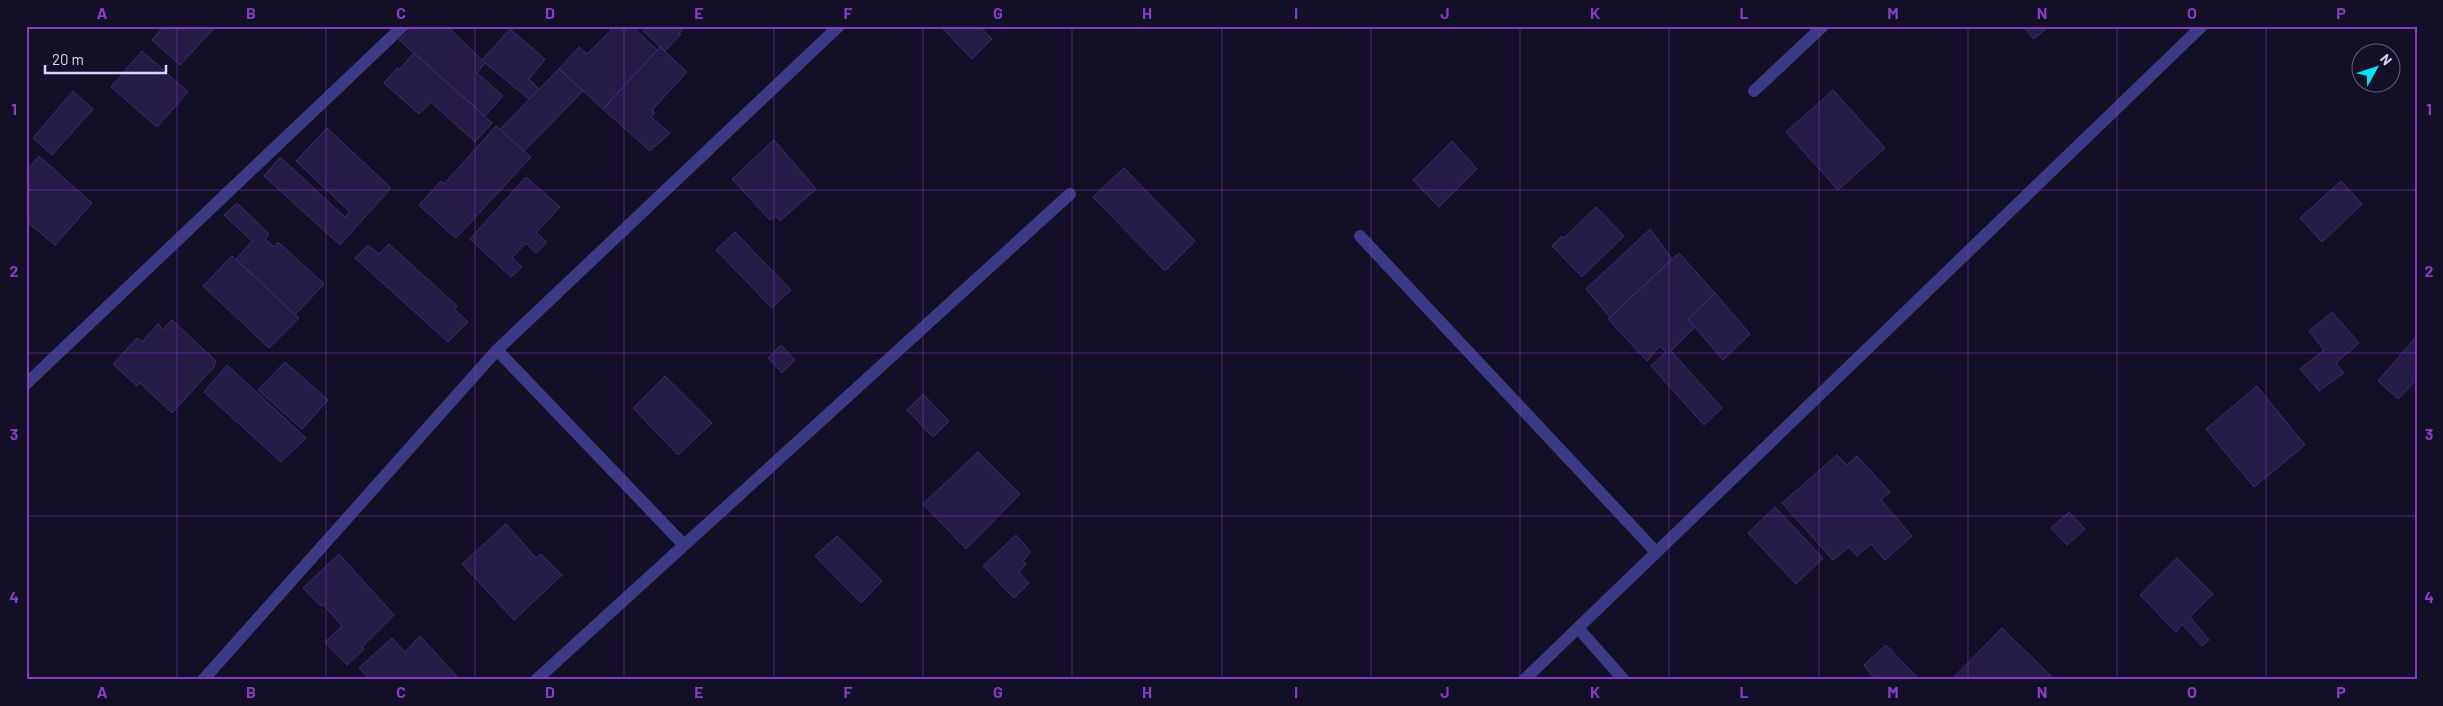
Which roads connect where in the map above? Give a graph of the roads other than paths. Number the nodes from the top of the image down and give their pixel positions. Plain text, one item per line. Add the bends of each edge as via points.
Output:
1 (402, 26) edge
2 (839, 26) edge
3 (1823, 26) edge
4 (2202, 26) edge
5 (1754, 92) dead end
6 (1070, 194) dead end
7 (1360, 236) dead end
8 (497, 350) junction
9 (26, 384) edge
10 (683, 544) junction
11 (1656, 552) junction
12 (1578, 628) junction
13 (203, 680) edge
14 (536, 680) edge
15 (1524, 680) edge
16 (1624, 680) edge

1 - 9 street
2 - 8 street
3 - 5 street
4 - 11 street
6 - 10 street
7 - 11 street
8 - 10 street
8 - 13 street
10 - 14 street
11 - 12 street
12 - 15 street
12 - 16 street

